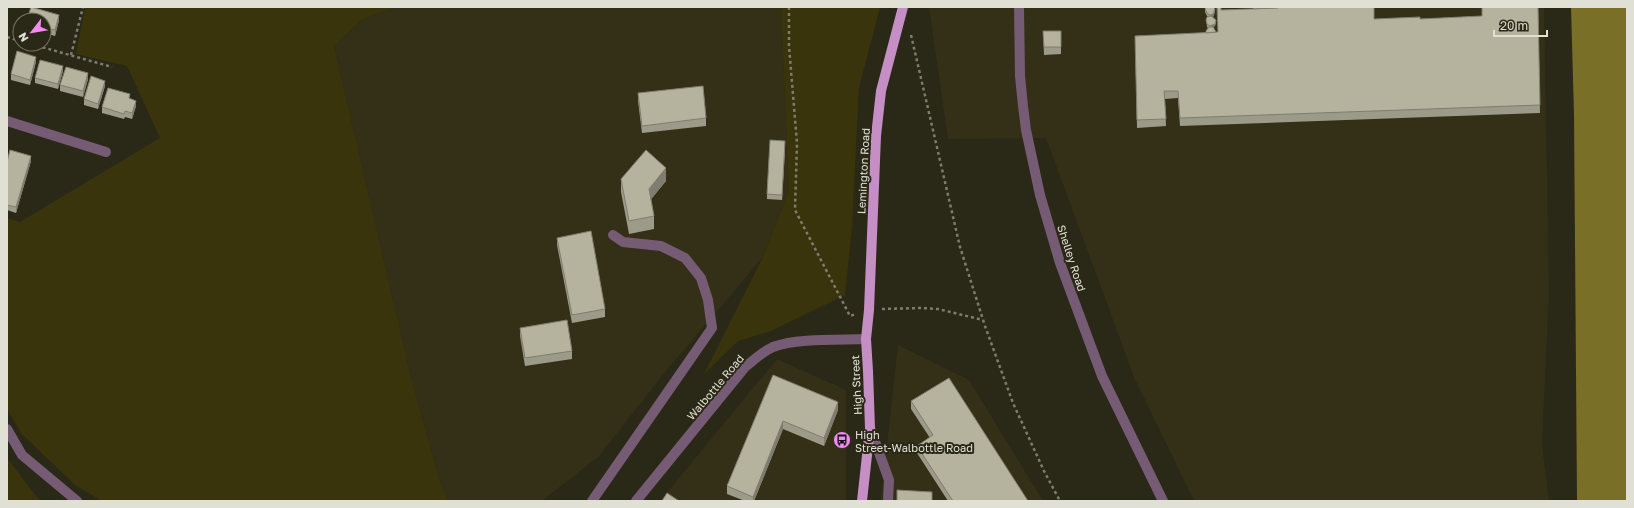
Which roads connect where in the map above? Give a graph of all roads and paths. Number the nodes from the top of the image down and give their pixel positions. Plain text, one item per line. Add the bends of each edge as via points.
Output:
1 (83, 7) edge
2 (789, 7) edge
3 (902, 7) edge
4 (1019, 7) edge
5 (909, 29) dead end
6 (52, 50) edge
7 (71, 55) junction
8 (112, 67) dead end
9 (7, 121) edge
10 (106, 152) dead end
11 (613, 235) dead end
12 (869, 310) junction
13 (850, 316) dead end
14 (983, 320) junction
15 (866, 339) junction
16 (870, 428) junction
17 (7, 429) edge
18 (77, 501) edge
19 (592, 501) edge
20 (636, 501) edge
21 (862, 501) edge
22 (888, 501) edge
23 (1060, 501) edge
24 (1162, 501) edge

1 - 7 path
2 - 13 path via 789,46 797,143 795,210
3 - 12 main road, Lemington Road via 881,91 876,136
4 - 24 street, Shelley Road via 1023,106 1040,195 1060,263 1102,376
5 - 14 path via 960,247
6 - 7 path
7 - 8 path
9 - 10 street
11 - 19 street via 623,242 661,246 685,258 701,278 708,300 712,328
12 - 14 path via 938,309
12 - 15 main road, Lemington Road
14 - 23 path via 1013,403
15 - 16 main road, High Street
15 - 20 street, Walbottle Road via 793,342 773,347 758,356 745,367
16 - 21 main road, High Street
16 - 22 street via 889,480
17 - 18 street via 22,455

